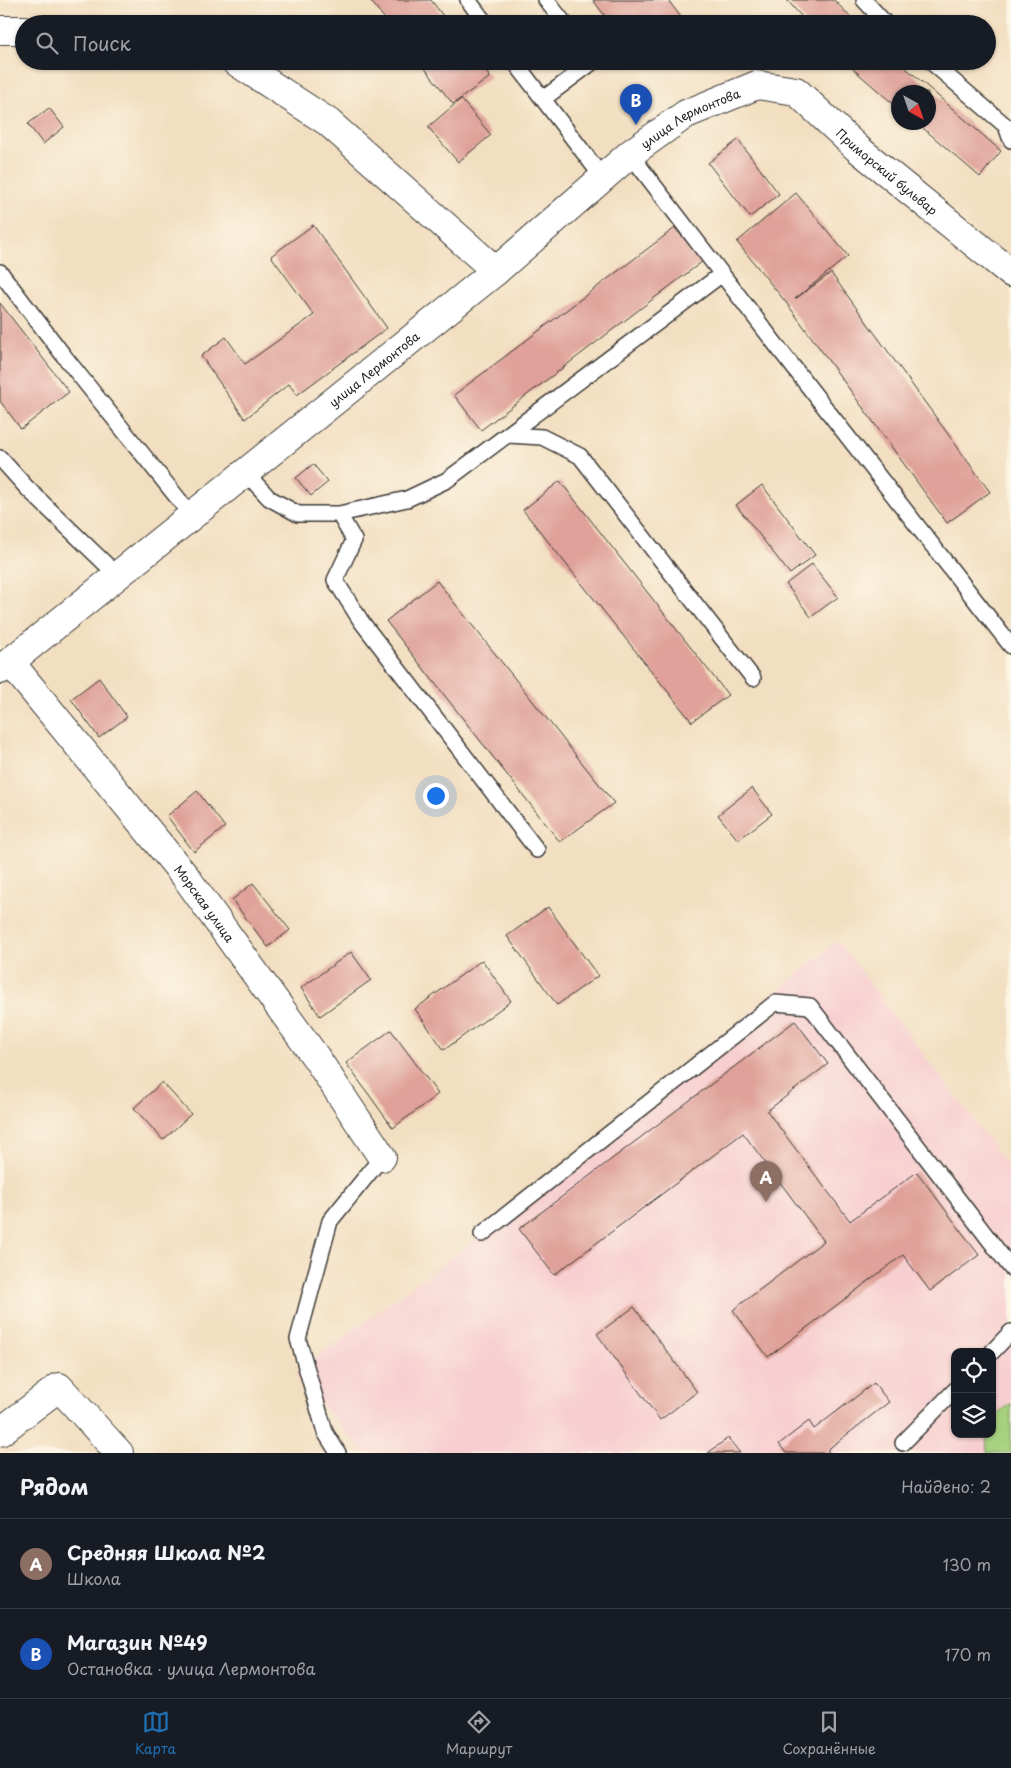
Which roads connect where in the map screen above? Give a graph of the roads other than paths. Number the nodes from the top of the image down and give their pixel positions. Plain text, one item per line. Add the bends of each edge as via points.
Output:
1 (468, 0) edge
2 (546, 0) edge
3 (864, 0) edge
4 (479, 15) edge
5 (558, 15) edge
6 (878, 15) edge
7 (0, 30) edge
8 (15, 30) edge
9 (249, 70) edge
10 (521, 70) edge
11 (582, 70) edge
12 (941, 70) edge
13 (757, 85) joint
14 (543, 99) junction
15 (1011, 140) edge
16 (630, 154) junction
17 (603, 178) junction
18 (496, 271) junction
19 (0, 272) edge
20 (1011, 273) edge
21 (722, 274) junction
22 (508, 435) junction
23 (0, 458) edge
24 (246, 473) junction
25 (339, 514) junction
26 (192, 516) junction
27 (117, 575) junction
28 (1011, 646) edge
29 (5, 666) edge
30 (753, 678) dead end
31 (537, 850) dead end
32 (382, 1156) joint
33 (482, 1234) dead end
34 (1011, 1268) edge
35 (1011, 1332) edge
36 (996, 1348) edge
37 (952, 1393) edge
38 (0, 1432) edge
39 (903, 1443) dead end
40 (119, 1453) edge
41 (338, 1453) edge

1 - 4 lane
2 - 5 lane
3 - 6 lane
7 - 8 street
9 - 18 street via 328,122
10 - 14 lane
11 - 14 lane
12 - 15 lane via 1006,126
13 - 16 street, улица Лермонтова via 686,114
13 - 20 street, Приморский бульвар via 796,91 857,148
14 - 17 lane
16 - 17 street, улица Лермонтова
16 - 21 lane
17 - 18 street, улица Лермонтова
18 - 24 street, улица Лермонтова
19 - 26 lane
21 - 22 lane
21 - 28 lane
22 - 25 lane via 447,480 408,499
22 - 30 lane via 542,438 580,456
23 - 27 lane
24 - 25 lane via 269,498 298,514
24 - 26 street, улица Лермонтова
25 - 31 lane via 354,540 335,580 361,621
26 - 27 street, улица Лермонтова
27 - 29 street, улица Лермонтова
29 - 32 street, Морская улица via 185,876 317,1059
32 - 41 lane via 330,1221 298,1339 325,1432
33 - 34 lane via 776,1004 810,1006
35 - 36 lane
37 - 39 lane
38 - 40 street via 59,1388

